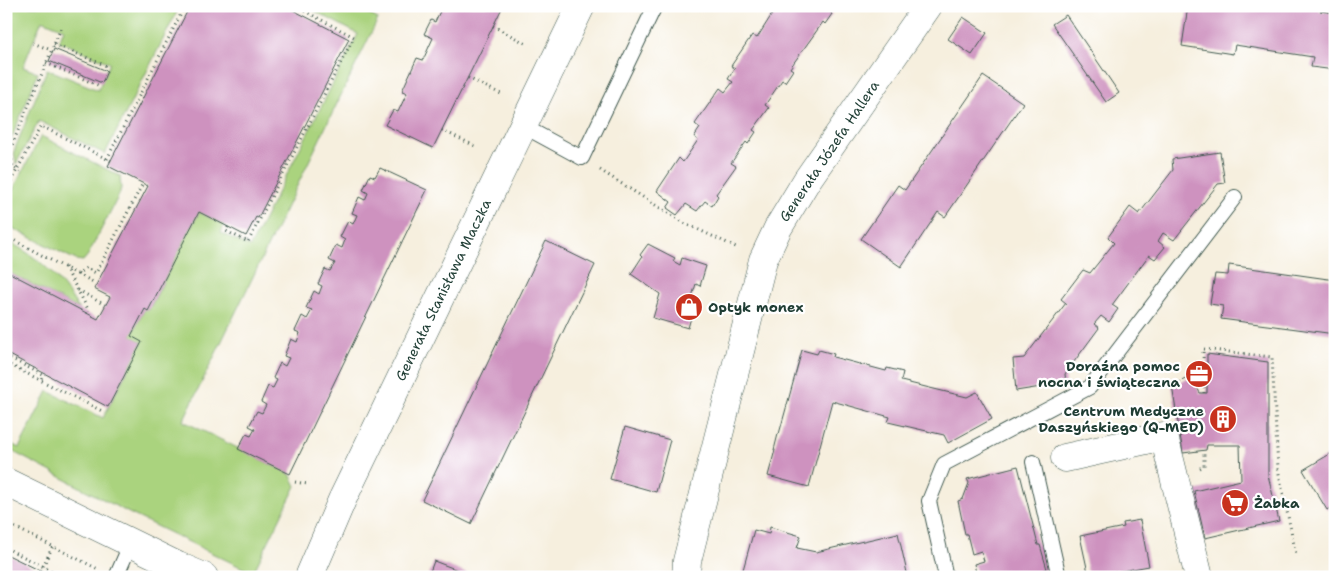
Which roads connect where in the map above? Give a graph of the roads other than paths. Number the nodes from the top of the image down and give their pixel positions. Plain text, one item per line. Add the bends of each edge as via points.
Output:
1 (581, 6) edge
2 (655, 6) edge
3 (928, 6) edge
4 (522, 126) junction
5 (1235, 198) dead end
6 (1065, 458) dead end
7 (1033, 462) dead end
8 (6, 482) edge
9 (131, 543) junction
10 (684, 574) edge
11 (116, 577) edge
12 (204, 577) edge
13 (309, 577) edge
14 (946, 577) edge
15 (1059, 577) edge
16 (1199, 577) edge

1 - 4 street, Generała Stanisława Maczka
2 - 4 lane via 582,158
3 - 10 street, Generała Józefa Hallera via 807,180 763,260
4 - 13 street, Generała Stanisława Maczka via 342,500
5 - 14 lane via 1090,387 944,464 929,501
6 - 16 street via 1164,436
7 - 15 lane
8 - 9 street
9 - 11 lane
9 - 12 street

